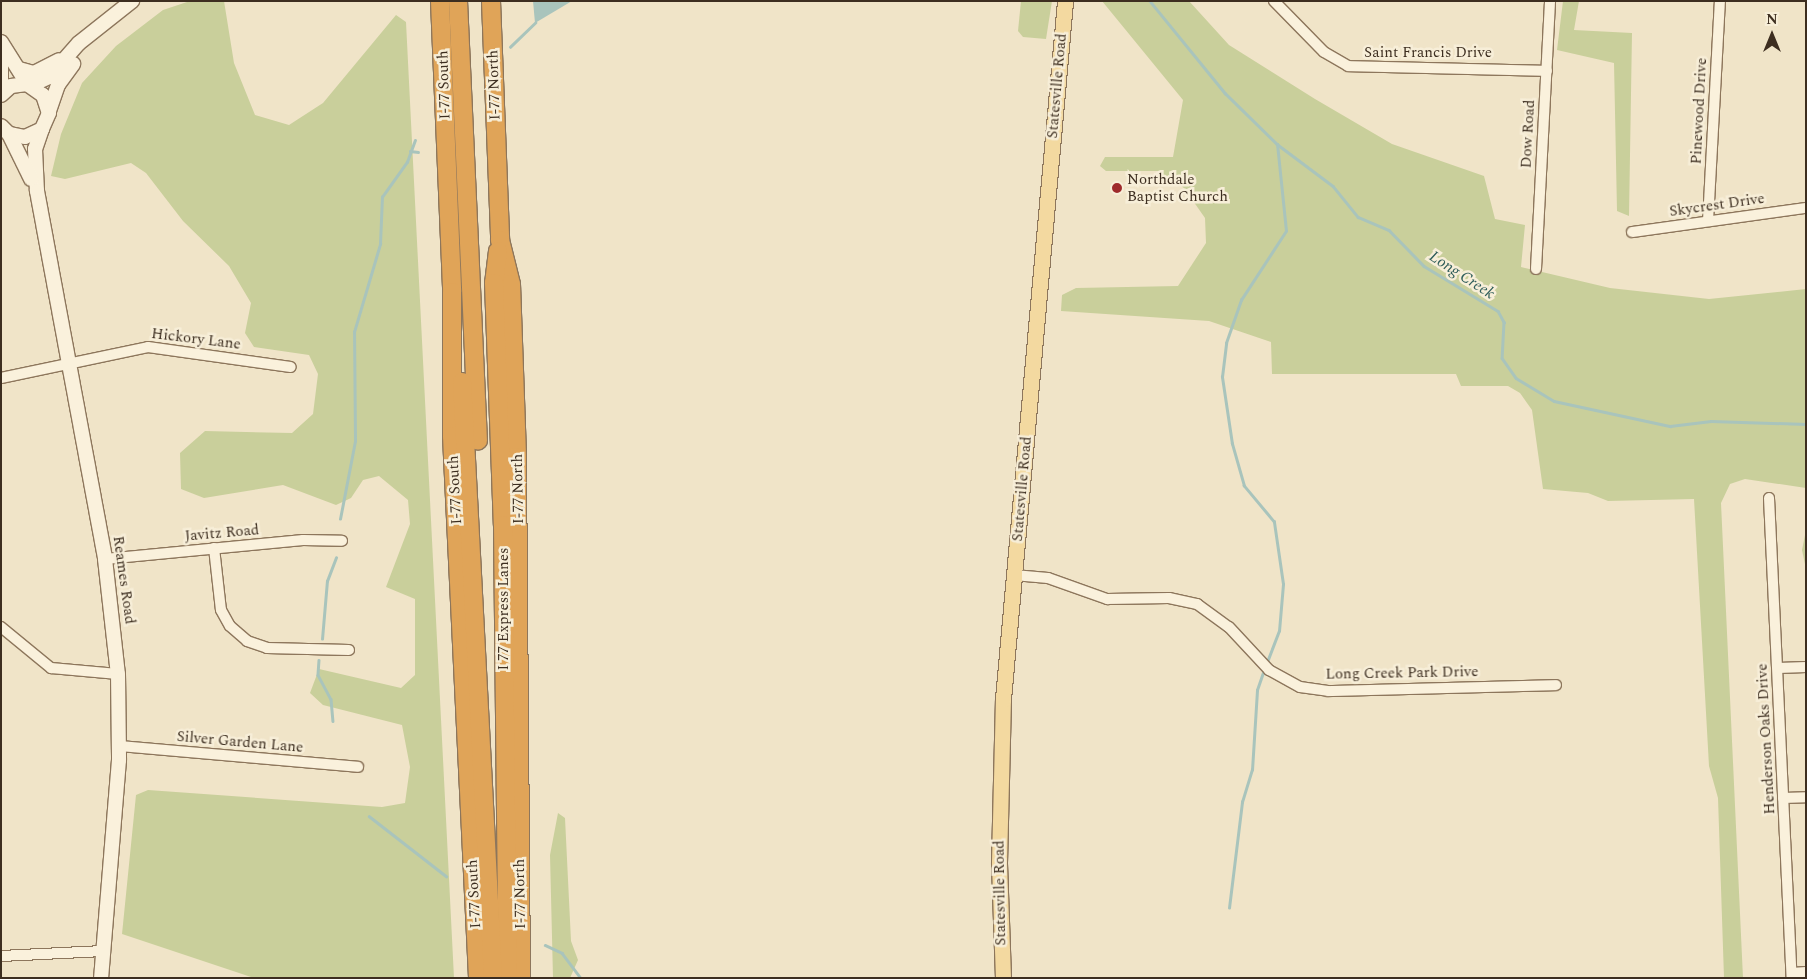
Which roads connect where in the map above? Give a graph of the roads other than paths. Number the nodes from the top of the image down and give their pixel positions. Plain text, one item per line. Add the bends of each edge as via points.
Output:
1 (132, 1) edge
2 (440, 1) edge
3 (458, 1) edge
4 (468, 1) edge
5 (491, 1) edge
6 (1065, 1) edge
7 (1274, 1) edge
8 (1550, 1) edge
9 (1720, 1) edge
10 (87, 40) junction
11 (1, 42) edge
12 (72, 51) junction
13 (1, 62) edge
14 (19, 70) junction
15 (1547, 72) junction
16 (30, 84) junction
17 (1, 94) edge
18 (48, 113) junction
19 (42, 129) junction
20 (5, 131) edge
21 (37, 191) junction
22 (1806, 208) edge
23 (1708, 222) junction
24 (1632, 232) dead end
25 (500, 240) junction
26 (1536, 270) dead end
27 (452, 292) junction
28 (68, 364) junction
29 (291, 367) dead end
30 (1, 378) edge
31 (1769, 498) dead end
32 (342, 541) dead end
33 (214, 548) junction
34 (106, 559) junction
35 (1014, 574) junction
36 (504, 588) junction
37 (476, 616) junction
38 (1, 627) edge
39 (349, 650) dead end
40 (1806, 667) edge
41 (1778, 668) junction
42 (118, 674) junction
43 (1556, 685) dead end
44 (119, 746) junction
45 (358, 767) dead end
46 (1806, 797) edge
47 (1783, 798) junction
48 (103, 951) junction
49 (1, 956) edge
50 (1806, 972) edge
51 (1792, 975) edge
52 (101, 978) edge
53 (478, 978) edge
54 (493, 978) edge
55 (508, 978) edge
56 (521, 978) edge
57 (1003, 978) edge

1 - 10 main road
2 - 27 highway, I-77 South
3 - 37 highway via 478,419 481,590
4 - 36 highway via 497,565
5 - 25 highway, I-77 North
6 - 35 main road, Statesville Road
7 - 15 street, Saint Francis Drive via 1324,52 1348,66
8 - 15 street, Dow Road
9 - 23 street, Pinewood Drive
10 - 12 main road
10 - 18 main road, Reames Road via 58,85
11 - 14 main road
12 - 14 main road via 40,71
12 - 16 main road via 49,77
13 - 17 main road
14 - 16 main road
15 - 26 street, Dow Road
16 - 17 main road via 11,86
16 - 18 main road via 44,95
18 - 19 main road, Reames Road
19 - 20 main road via 26,137
19 - 21 main road, Reames Road via 35,148
20 - 21 main road, Reames Road
21 - 28 main road, Reames Road
22 - 23 street, Skycrest Drive
23 - 24 street, Skycrest Drive
25 - 36 highway, I 77 Express Lanes via 494,283
25 - 56 highway, I-77 North via 511,284 517,457
27 - 37 highway, I 77 Express Lanes via 465,412
27 - 53 highway, I-77 South via 452,436
28 - 29 street, Hickory Lane via 148,347
28 - 30 street, Hickory Lane
28 - 34 main road, Reames Road
31 - 41 street, Henderson Oaks Drive
32 - 33 street, Javitz Road
33 - 34 street, Javitz Road
33 - 39 street via 221,610 230,626 247,641 268,648
34 - 42 main road, Reames Road
35 - 43 street, Long Creek Park Drive via 1048,578 1107,599 1169,598 1197,604 1229,627 1268,670 1300,687 1328,691
35 - 57 main road, Statesville Road via 999,792
36 - 55 highway, I 77 Express Lanes
37 - 54 highway, I 77 Express Lanes
38 - 42 street via 52,668
40 - 41 street
41 - 47 street, Henderson Oaks Drive
42 - 44 main road, Reames Road
44 - 45 street, Silver Garden Lane
44 - 48 main road, Reames Road
46 - 47 street
47 - 51 street, Henderson Oaks Drive
48 - 49 street
48 - 52 main road, Reames Road
50 - 51 street

